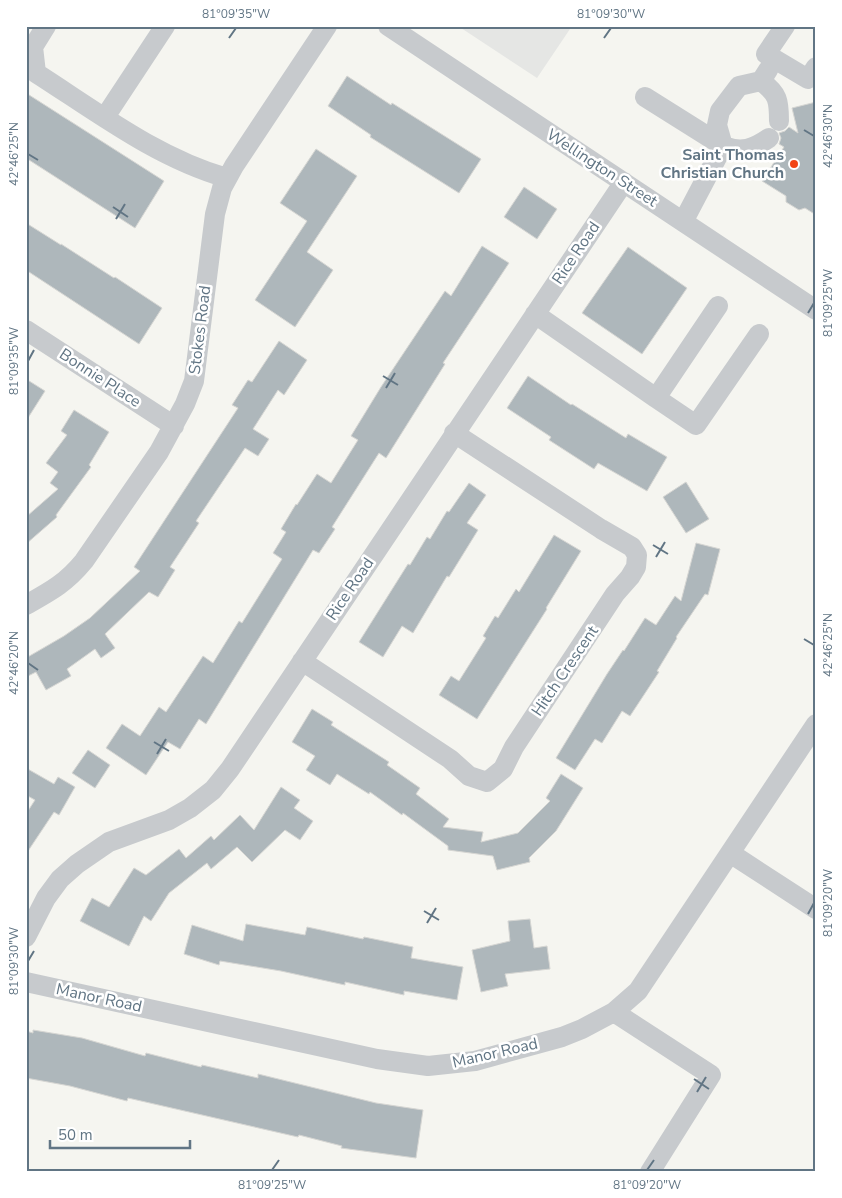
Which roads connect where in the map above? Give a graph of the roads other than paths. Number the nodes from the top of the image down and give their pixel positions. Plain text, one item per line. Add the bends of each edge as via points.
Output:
1 (46, 26) edge
2 (165, 26) edge
3 (327, 26) edge
4 (388, 26) edge
5 (784, 26) edge
6 (776, 59) junction
7 (816, 67) edge
8 (761, 81) junction
9 (645, 97) dead end
10 (105, 117) junction
11 (779, 121) dead end
12 (769, 138) dead end
13 (723, 146) junction
14 (227, 178) junction
15 (624, 182) junction
16 (683, 222) junction
17 (718, 306) dead end
18 (816, 310) edge
19 (535, 314) junction
20 (26, 330) edge
21 (759, 334) dead end
22 (656, 398) junction
23 (174, 426) junction
24 (454, 433) junction
25 (26, 605) edge
26 (302, 661) junction
27 (816, 724) edge
28 (730, 853) junction
29 (816, 909) edge
30 (26, 938) edge
31 (26, 982) edge
32 (614, 1012) junction
33 (650, 1172) edge

1 - 10 street via 33,47 36,73
2 - 10 street
3 - 14 street, Stokes Road
4 - 15 street, Wellington Street
5 - 6 street via 766,54
6 - 7 street via 808,79
6 - 8 street
8 - 11 street via 774,91 779,103
8 - 13 street via 739,86 720,111 717,125
9 - 13 street
10 - 14 street via 151,147 204,172
12 - 13 street via 746,150
13 - 16 street
14 - 23 street, Stokes Road via 215,214 194,381
15 - 16 street, Wellington Street
15 - 19 street, Rice Road
16 - 18 street, Wellington Street
17 - 22 street
19 - 22 street
19 - 24 street, Rice Road
20 - 23 street, Bonnie Place
21 - 22 street via 696,425
23 - 25 street, Stokes Road via 84,561 55,590
24 - 26 street, Rice Road
24 - 26 street, Hitch Crescent via 632,547 637,555 636,567 630,577 615,594 514,747 503,769 487,782 469,776 450,759
26 - 30 street, Rice Road via 213,790 170,820 109,842 77,864 46,898
27 - 28 street, Manor Road
28 - 29 street
28 - 32 street, Manor Road via 638,991
31 - 32 street, Manor Road via 377,1059 428,1066 475,1061 540,1043 582,1029
32 - 33 street via 711,1075

